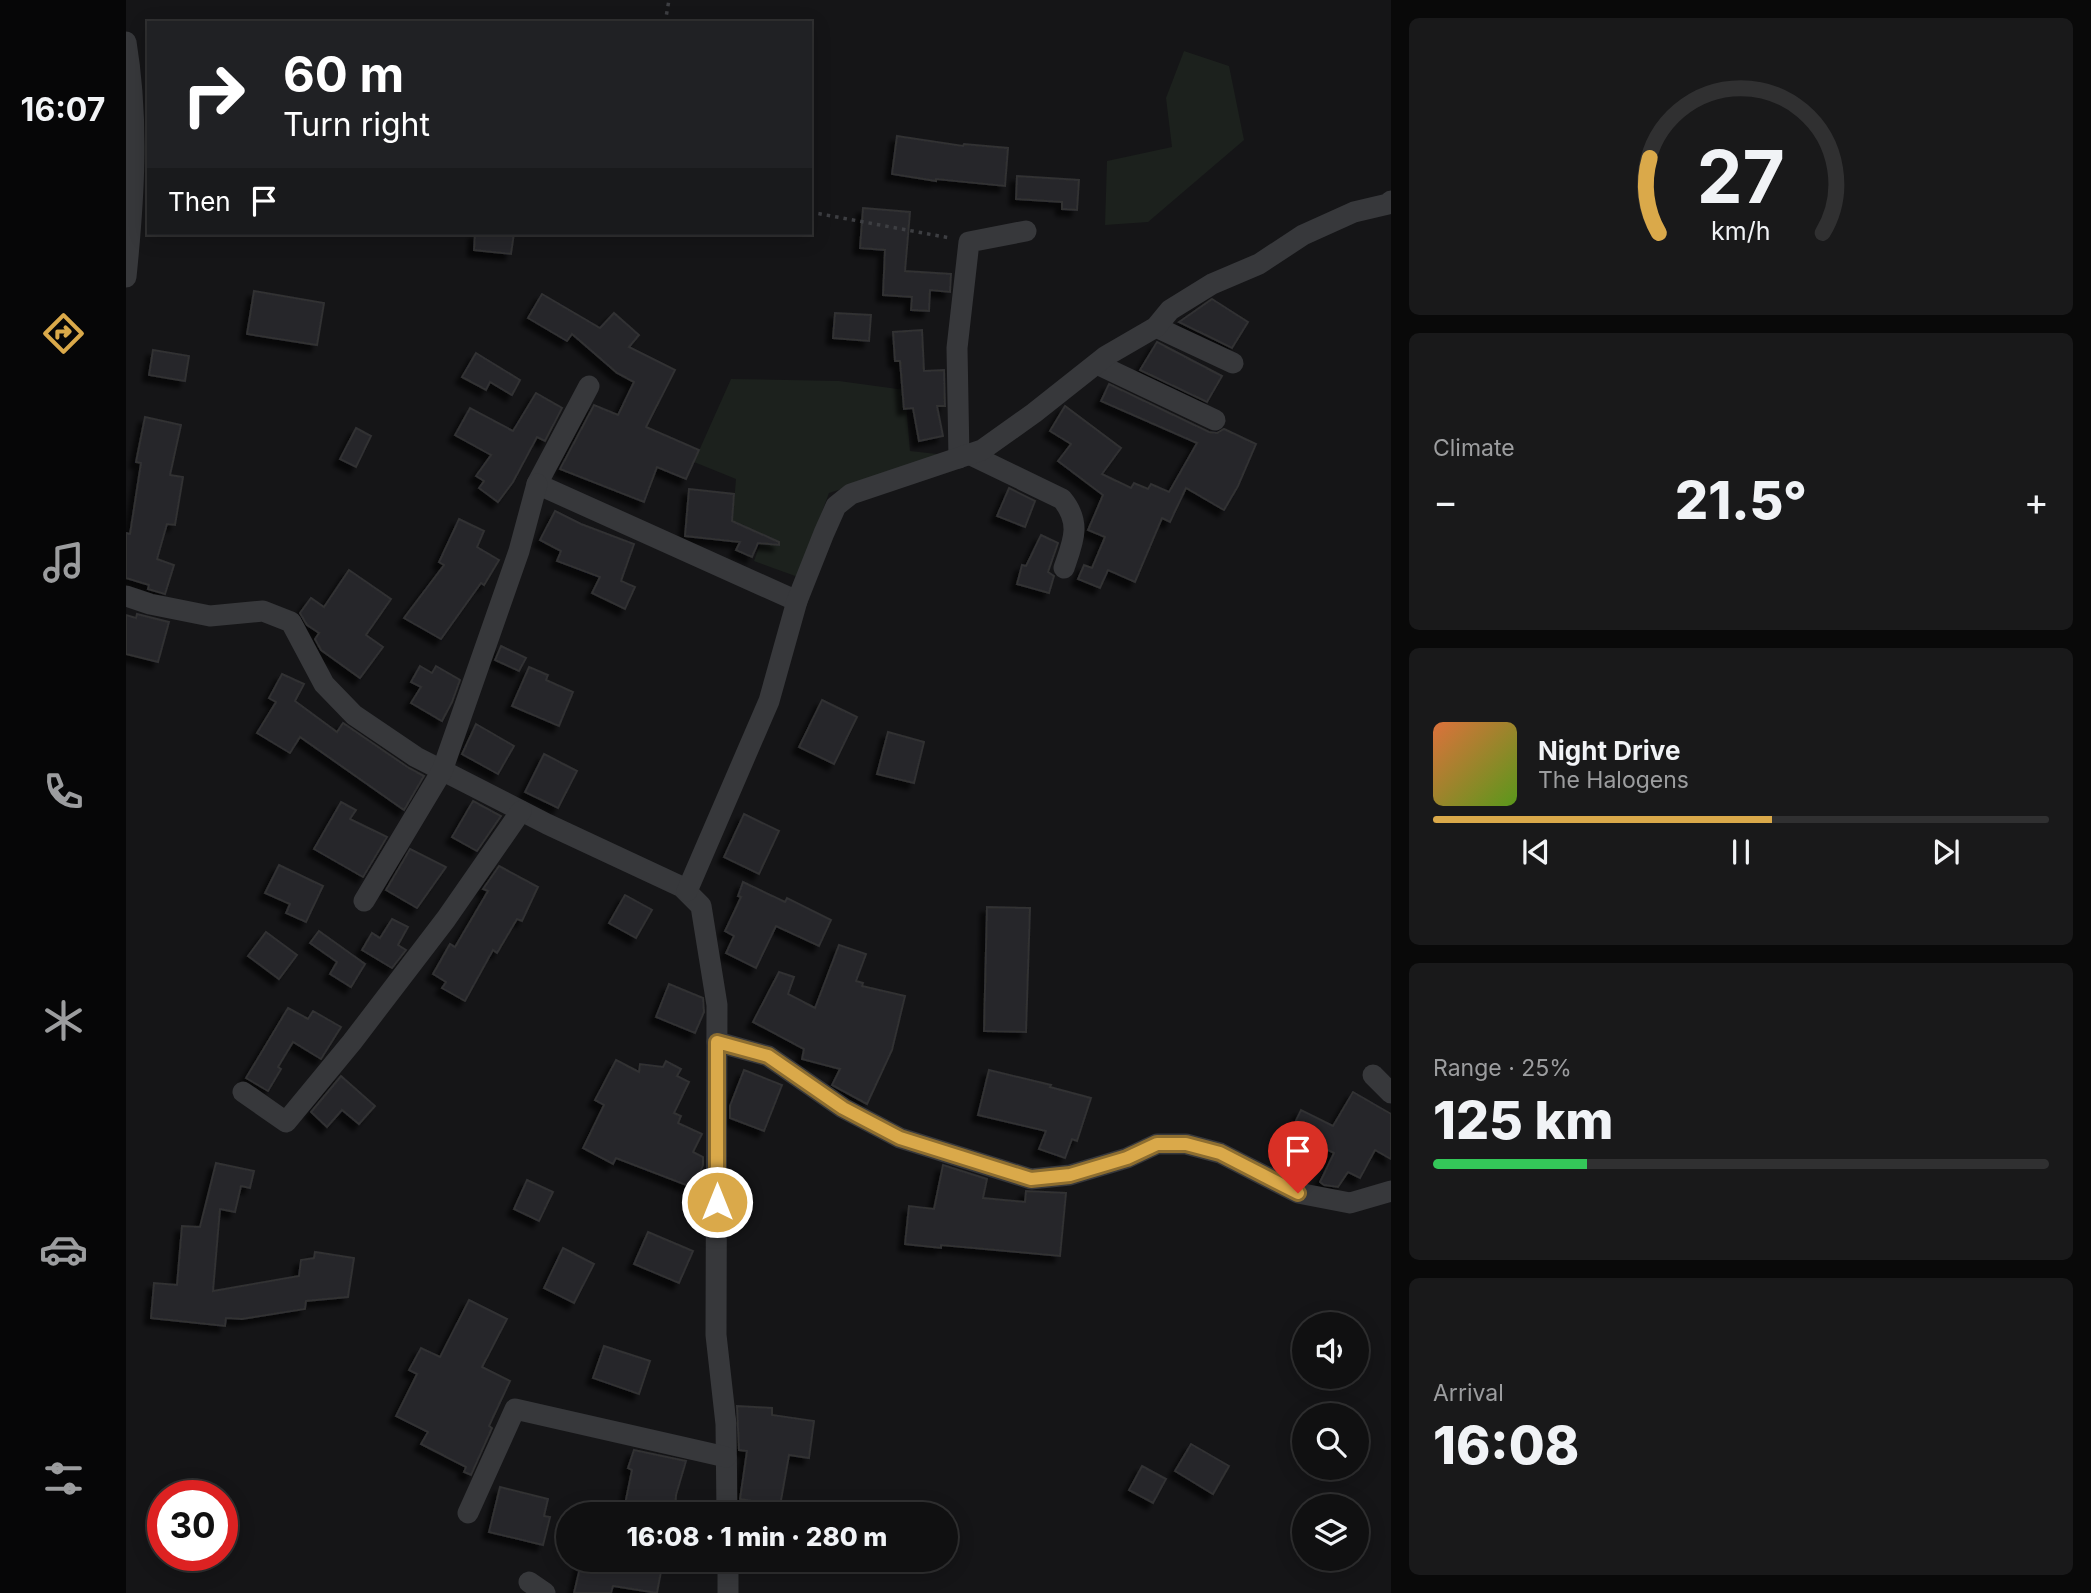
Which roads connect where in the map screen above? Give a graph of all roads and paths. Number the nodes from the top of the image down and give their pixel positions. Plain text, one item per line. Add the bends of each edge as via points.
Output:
1 (669, 0) edge
2 (665, 21) edge
3 (126, 42) edge
4 (1391, 201) edge
5 (812, 212) edge
6 (1026, 231) dead end
7 (969, 242) junction
8 (126, 277) edge
9 (1156, 327) junction
10 (1233, 363) dead end
11 (1097, 365) junction
12 (589, 386) dead end
13 (1215, 420) dead end
14 (964, 456) junction
15 (537, 484) junction
16 (1065, 568) dead end
17 (126, 596) edge
18 (797, 601) junction
19 (442, 771) junction
20 (521, 811) junction
21 (687, 891) junction
22 (363, 901) dead end
23 (717, 1042) junction
24 (1373, 1075) dead end
25 (243, 1092) dead end
26 (1391, 1093) edge
27 (1391, 1191) edge
28 (726, 1457) junction
29 (727, 1502) edge
30 (468, 1513) dead end
31 (728, 1572) edge
32 (728, 1593) edge

1 - 2 path
3 - 8 street via 132,78 135,190
4 - 9 street via 1303,235 1259,264 1212,284 1170,310
5 - 7 path
6 - 7 street
7 - 14 street via 957,348
9 - 10 street
9 - 11 street
11 - 13 street
11 - 14 street via 982,450
12 - 15 street
14 - 16 street via 1062,499 1070,508 1076,531
14 - 18 street via 851,494 836,506
15 - 18 street
15 - 19 street via 519,551
17 - 19 street via 210,616 263,611 291,622 324,684 354,715
18 - 21 street via 769,701
19 - 20 street
19 - 22 street
20 - 21 street
20 - 25 street via 438,929 286,1122
21 - 23 street via 701,906 717,1005
23 - 27 street via 768,1056 843,1108 900,1138 1031,1179 1070,1175 1157,1144 1186,1144 1220,1153 1298,1193 1350,1203
23 - 28 street via 716,1335
24 - 26 street
28 - 29 street
28 - 30 street via 515,1409
31 - 32 street

